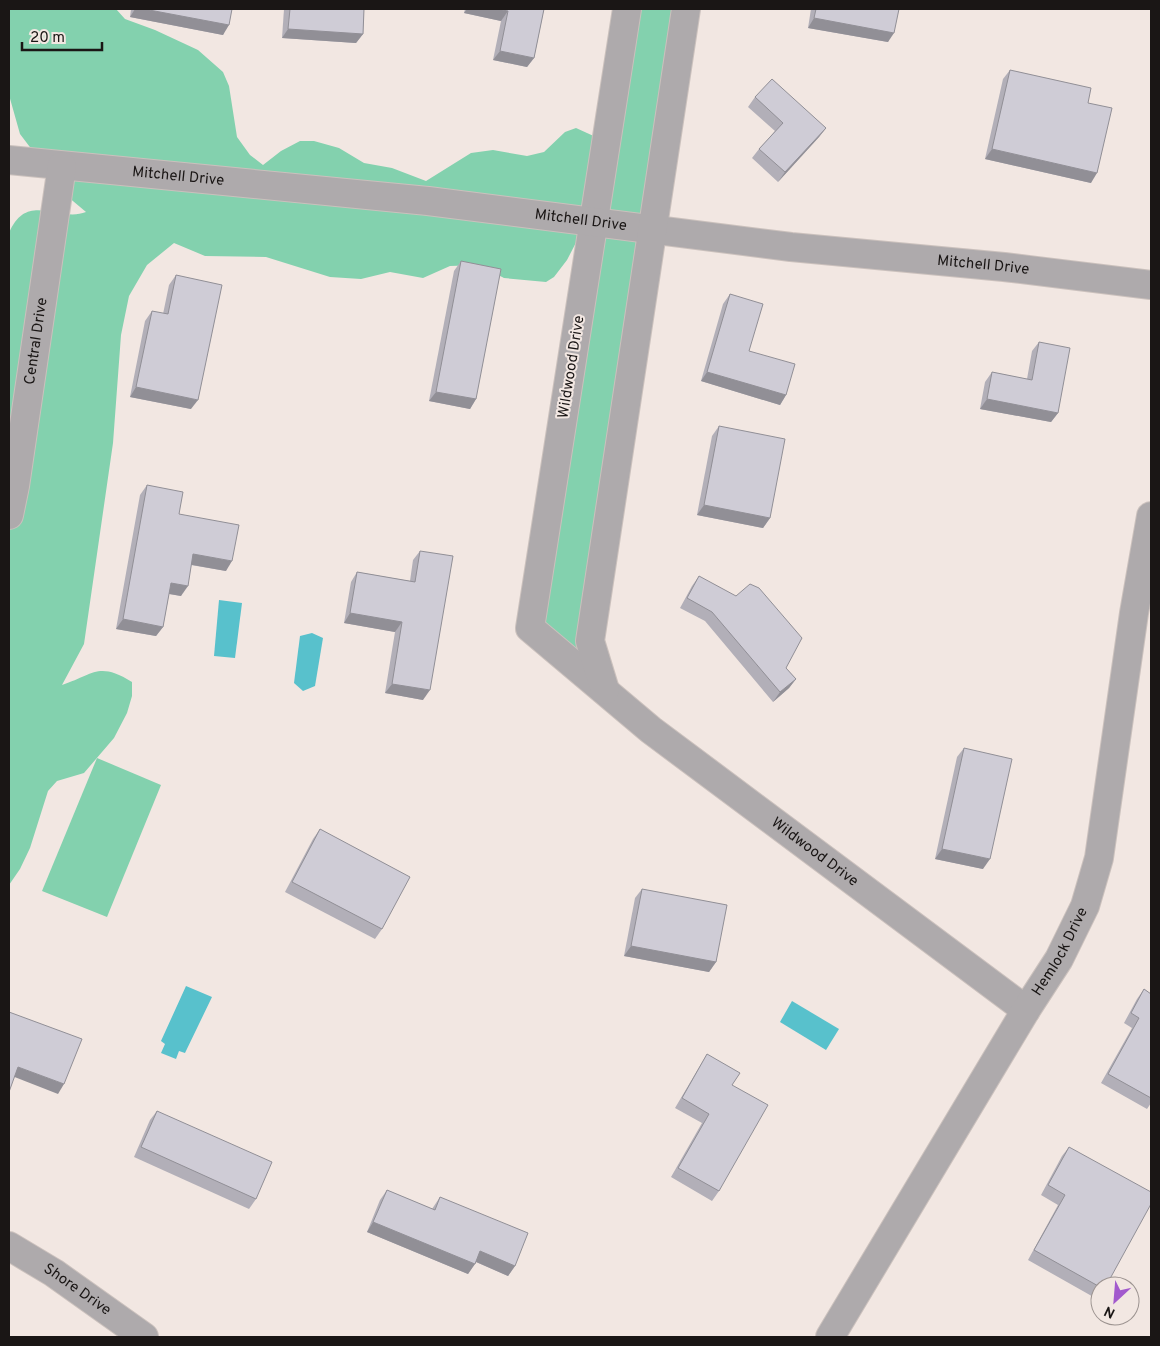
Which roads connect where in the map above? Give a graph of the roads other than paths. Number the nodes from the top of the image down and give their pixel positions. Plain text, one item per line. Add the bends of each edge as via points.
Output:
1 (627, 9) edge
2 (686, 9) edge
3 (9, 160) edge
4 (62, 166) junction
5 (595, 222) junction
6 (652, 229) junction
7 (1151, 285) edge
8 (9, 515) edge
9 (1151, 516) edge
10 (605, 690) junction
11 (1026, 1010) junction
12 (9, 1246) edge
13 (144, 1337) edge
14 (830, 1337) edge

1 - 5 street, Wildwood Drive
2 - 6 street
3 - 4 street, Mitchell Drive
4 - 5 street, Mitchell Drive via 428,201
4 - 8 street, Central Drive
5 - 6 street, Mitchell Drive
5 - 10 street, Wildwood Drive via 530,628
6 - 7 street, Mitchell Drive
6 - 10 street via 590,641
9 - 11 street, Hemlock Drive via 1099,858 1085,906 1059,959
10 - 11 street, Wildwood Drive via 651,730
11 - 14 street, Hemlock Drive
12 - 13 street, Shore Drive via 54,1273

